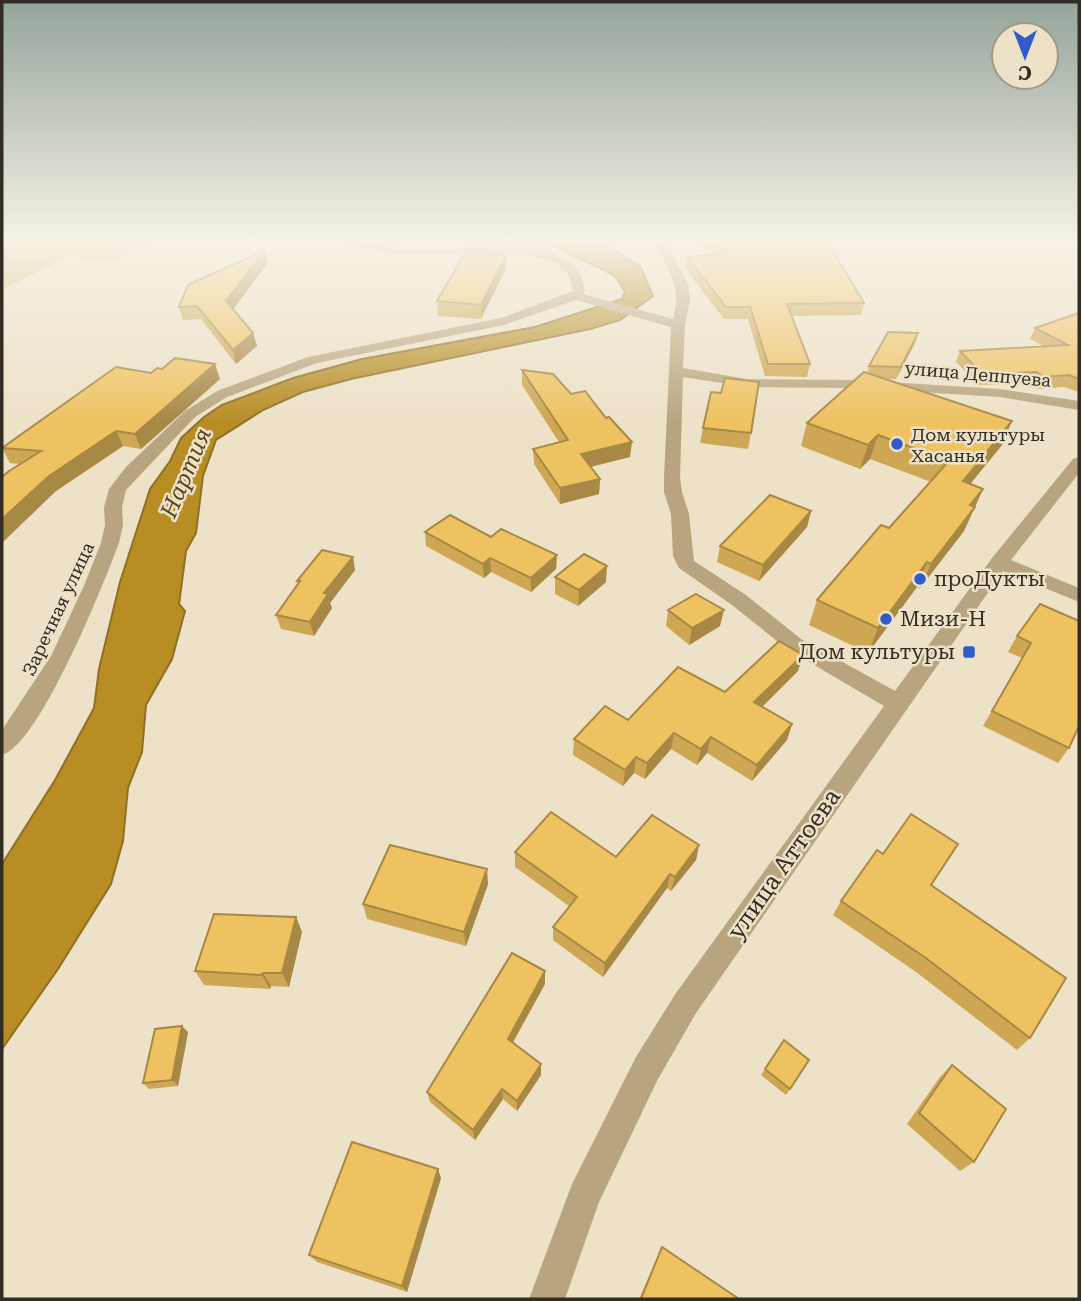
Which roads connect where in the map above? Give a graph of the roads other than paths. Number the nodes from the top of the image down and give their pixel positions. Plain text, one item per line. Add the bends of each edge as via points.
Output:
1 (560, 302) edge
2 (596, 302) edge
3 (684, 302) edge
4 (678, 325) junction
5 (676, 371) junction
6 (1079, 405) edge
7 (1079, 462) edge
8 (999, 562) junction
9 (1079, 595) edge
10 (897, 703) junction
11 (2, 746) edge
12 (547, 1299) edge

1 - 11 street, Заречная улица via 504,321 313,360 222,394 190,414 118,489 110,543 61,658
2 - 4 street
3 - 4 street
4 - 5 street
5 - 6 street, улица Деппуева via 747,383 1000,393
5 - 10 street via 673,485 686,564 794,644
7 - 8 street, улица Аттоева
8 - 9 street
8 - 10 street, улица Аттоева
10 - 12 street, улица Аттоева via 685,1003 647,1068 584,1196

